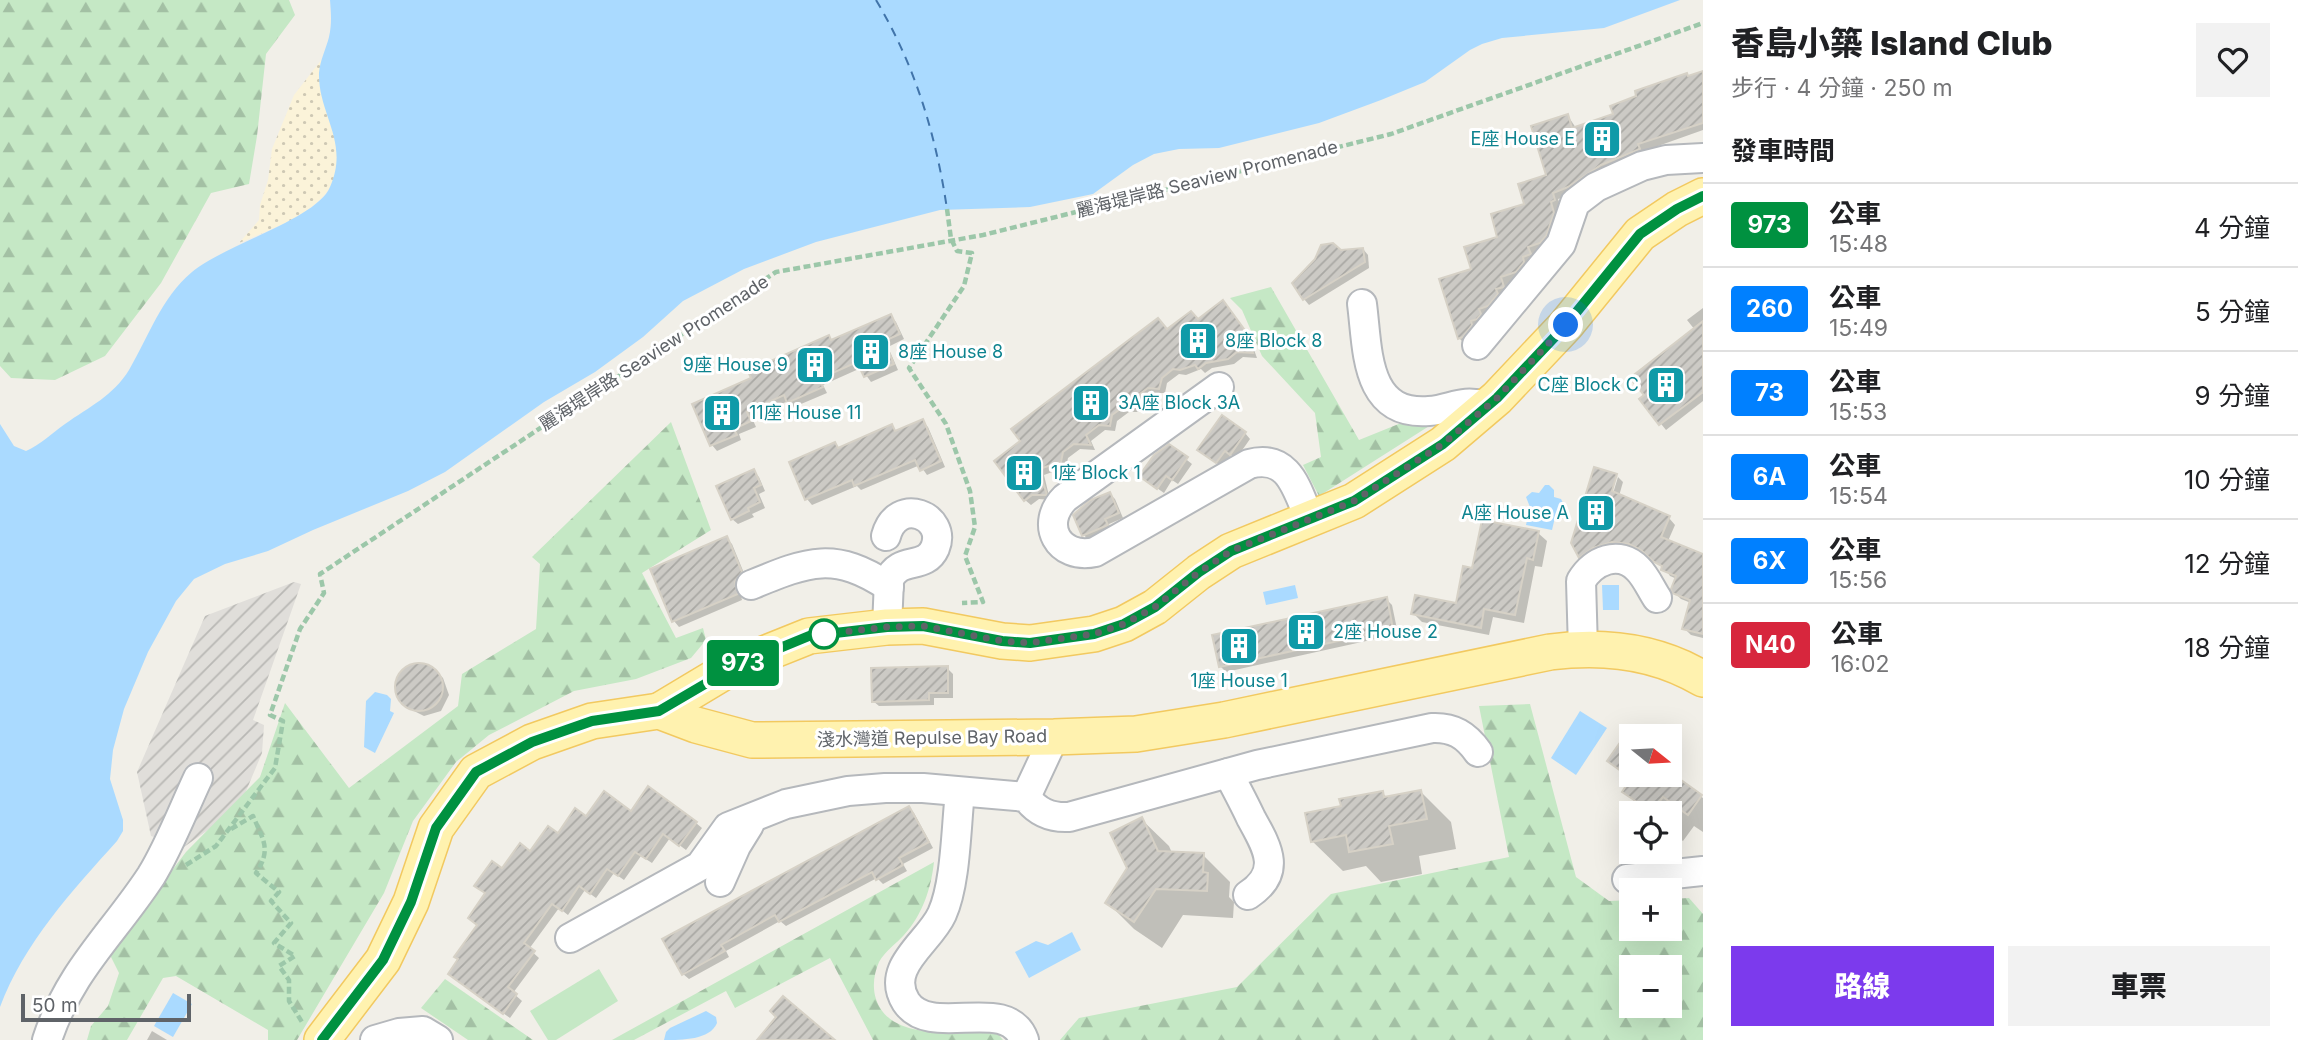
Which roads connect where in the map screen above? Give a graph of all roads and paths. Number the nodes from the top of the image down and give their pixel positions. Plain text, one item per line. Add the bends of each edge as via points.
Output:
1 (1703, 23) edge
2 (1703, 158) edge
3 (1703, 196) edge
4 (947, 209) dead end
5 (951, 239) junction
6 (1362, 304) dead end
7 (1478, 345) dead end
8 (1219, 387) dead end
9 (1487, 406) junction
10 (1310, 520) junction
11 (886, 536) dead end
12 (751, 585) dead end
13 (889, 587) junction
14 (1657, 598) dead end
15 (960, 604) dead end
16 (887, 627) junction
17 (1583, 649) junction
18 (1703, 679) edge
19 (659, 711) junction
20 (1054, 737) junction
21 (1478, 752) dead end
22 (1228, 773) junction
23 (198, 778) dead end
24 (960, 792) junction
25 (1026, 797) junction
26 (757, 814) junction
27 (228, 831) junction
28 (1703, 871) edge
29 (151, 875) junction
30 (1636, 878) edge
31 (720, 882) dead end
32 (1248, 895) dead end
33 (570, 937) dead end
34 (315, 1035) edge
35 (47, 1040) edge
36 (375, 1040) edge
37 (438, 1040) edge
38 (1024, 1040) edge

1 - 5 path, 麗海堤岸路 Seaview Promenade via 1391,134 983,235
2 - 7 street via 1642,166 1596,187 1575,203 1561,244
3 - 9 main road via 1640,234 1566,325
4 - 5 path
5 - 15 path via 957,251 972,253 964,286 909,368 946,424 970,491 975,527 965,556 984,602
5 - 27 path, 麗海堤岸路 Seaview Promenade via 776,272 320,574 324,593 300,629 270,715 283,721 275,768
6 - 9 street via 1370,369 1386,398 1419,411 1464,402
8 - 10 street via 1065,498 1052,523 1058,541 1078,554 1095,552 1258,462 1285,470
9 - 10 main road via 1443,444 1354,501
10 - 16 main road via 1231,551 1155,607 1109,630 1019,643 933,627
11 - 13 street via 897,516 912,513 932,524 936,540 923,560 895,569
12 - 13 street via 798,566 827,563 859,570
13 - 16 street
14 - 17 street via 1639,570 1624,561 1605,560 1571,578
16 - 19 main road via 809,636 734,667
17 - 18 main road, 淺水灣道 Repulse Bay Road via 1654,657
17 - 20 main road, 淺水灣道 Repulse Bay Road via 1185,727
19 - 20 main road, 淺水灣道 Repulse Bay Road via 752,740
19 - 34 main road, 淺水灣道 Repulse Bay Road via 592,721 532,742 476,772 436,828 411,902 383,960
20 - 25 street
21 - 22 street via 1463,735 1443,727
22 - 25 street via 1069,817 1049,816
22 - 32 street via 1269,853 1264,882
23 - 29 street
24 - 25 street
24 - 26 street via 910,788 848,791
24 - 38 street via 947,901 935,928 905,962 901,990 910,1007 927,1018 1002,1019 1018,1029
26 - 31 street
26 - 33 street via 728,827 700,866
27 - 29 path, 麗海堤岸路 Seaview Promenade via 216,846 184,866 161,868
27 - 34 path via 253,817 266,847 256,873 279,892 271,901 291,923 274,943 295,956 279,966 289,980 289,1001
28 - 30 street
29 - 35 street via 82,967
36 - 37 street via 423,1031

